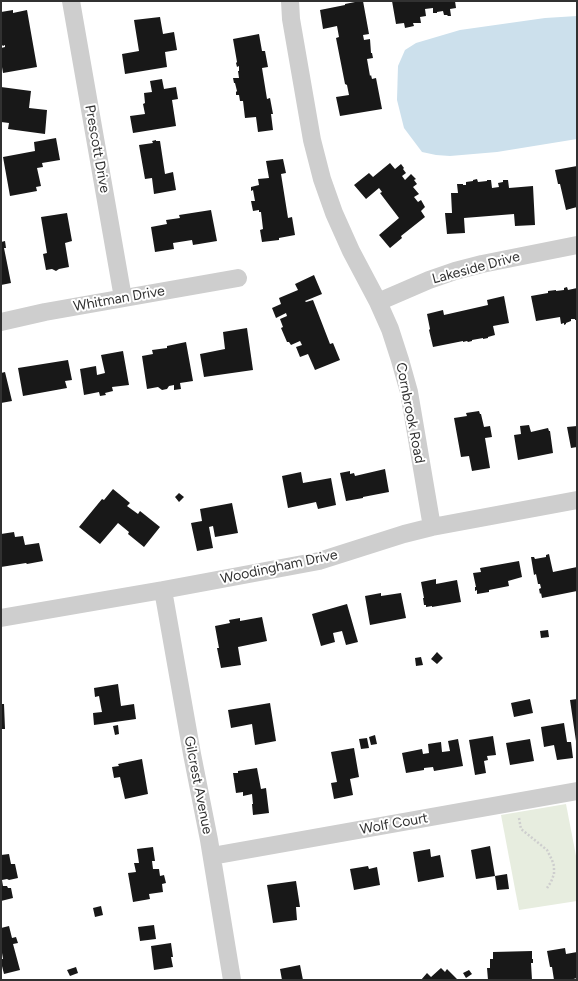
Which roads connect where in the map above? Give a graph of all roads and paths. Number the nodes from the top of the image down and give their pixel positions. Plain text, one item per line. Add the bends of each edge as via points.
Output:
1 (71, 1) edge
2 (290, 1) edge
3 (577, 245) edge
4 (238, 278) dead end
5 (123, 298) junction
6 (378, 302) junction
7 (1, 322) edge
8 (577, 500) edge
9 (432, 527) junction
10 (162, 590) junction
11 (1, 618) edge
12 (577, 791) edge
13 (518, 813) dead end
14 (212, 856) junction
15 (547, 888) dead end
16 (232, 980) edge

1 - 5 street, Prescott Drive
2 - 6 street, Cornbrook Road via 311,133 322,179 351,251
3 - 6 street, Lakeside Drive via 455,271
4 - 5 street, Whitman Drive
5 - 7 street, Whitman Drive
6 - 9 street, Cornbrook Road via 390,329 409,392
8 - 9 street, Woodingham Drive
9 - 10 street, Woodingham Drive via 319,561
10 - 11 street, Woodingham Drive
10 - 14 street, Gilcrest Avenue
12 - 14 street, Wolf Court
13 - 15 path via 521,829 547,850 552,860 554,874
14 - 16 street, Gilcrest Avenue

